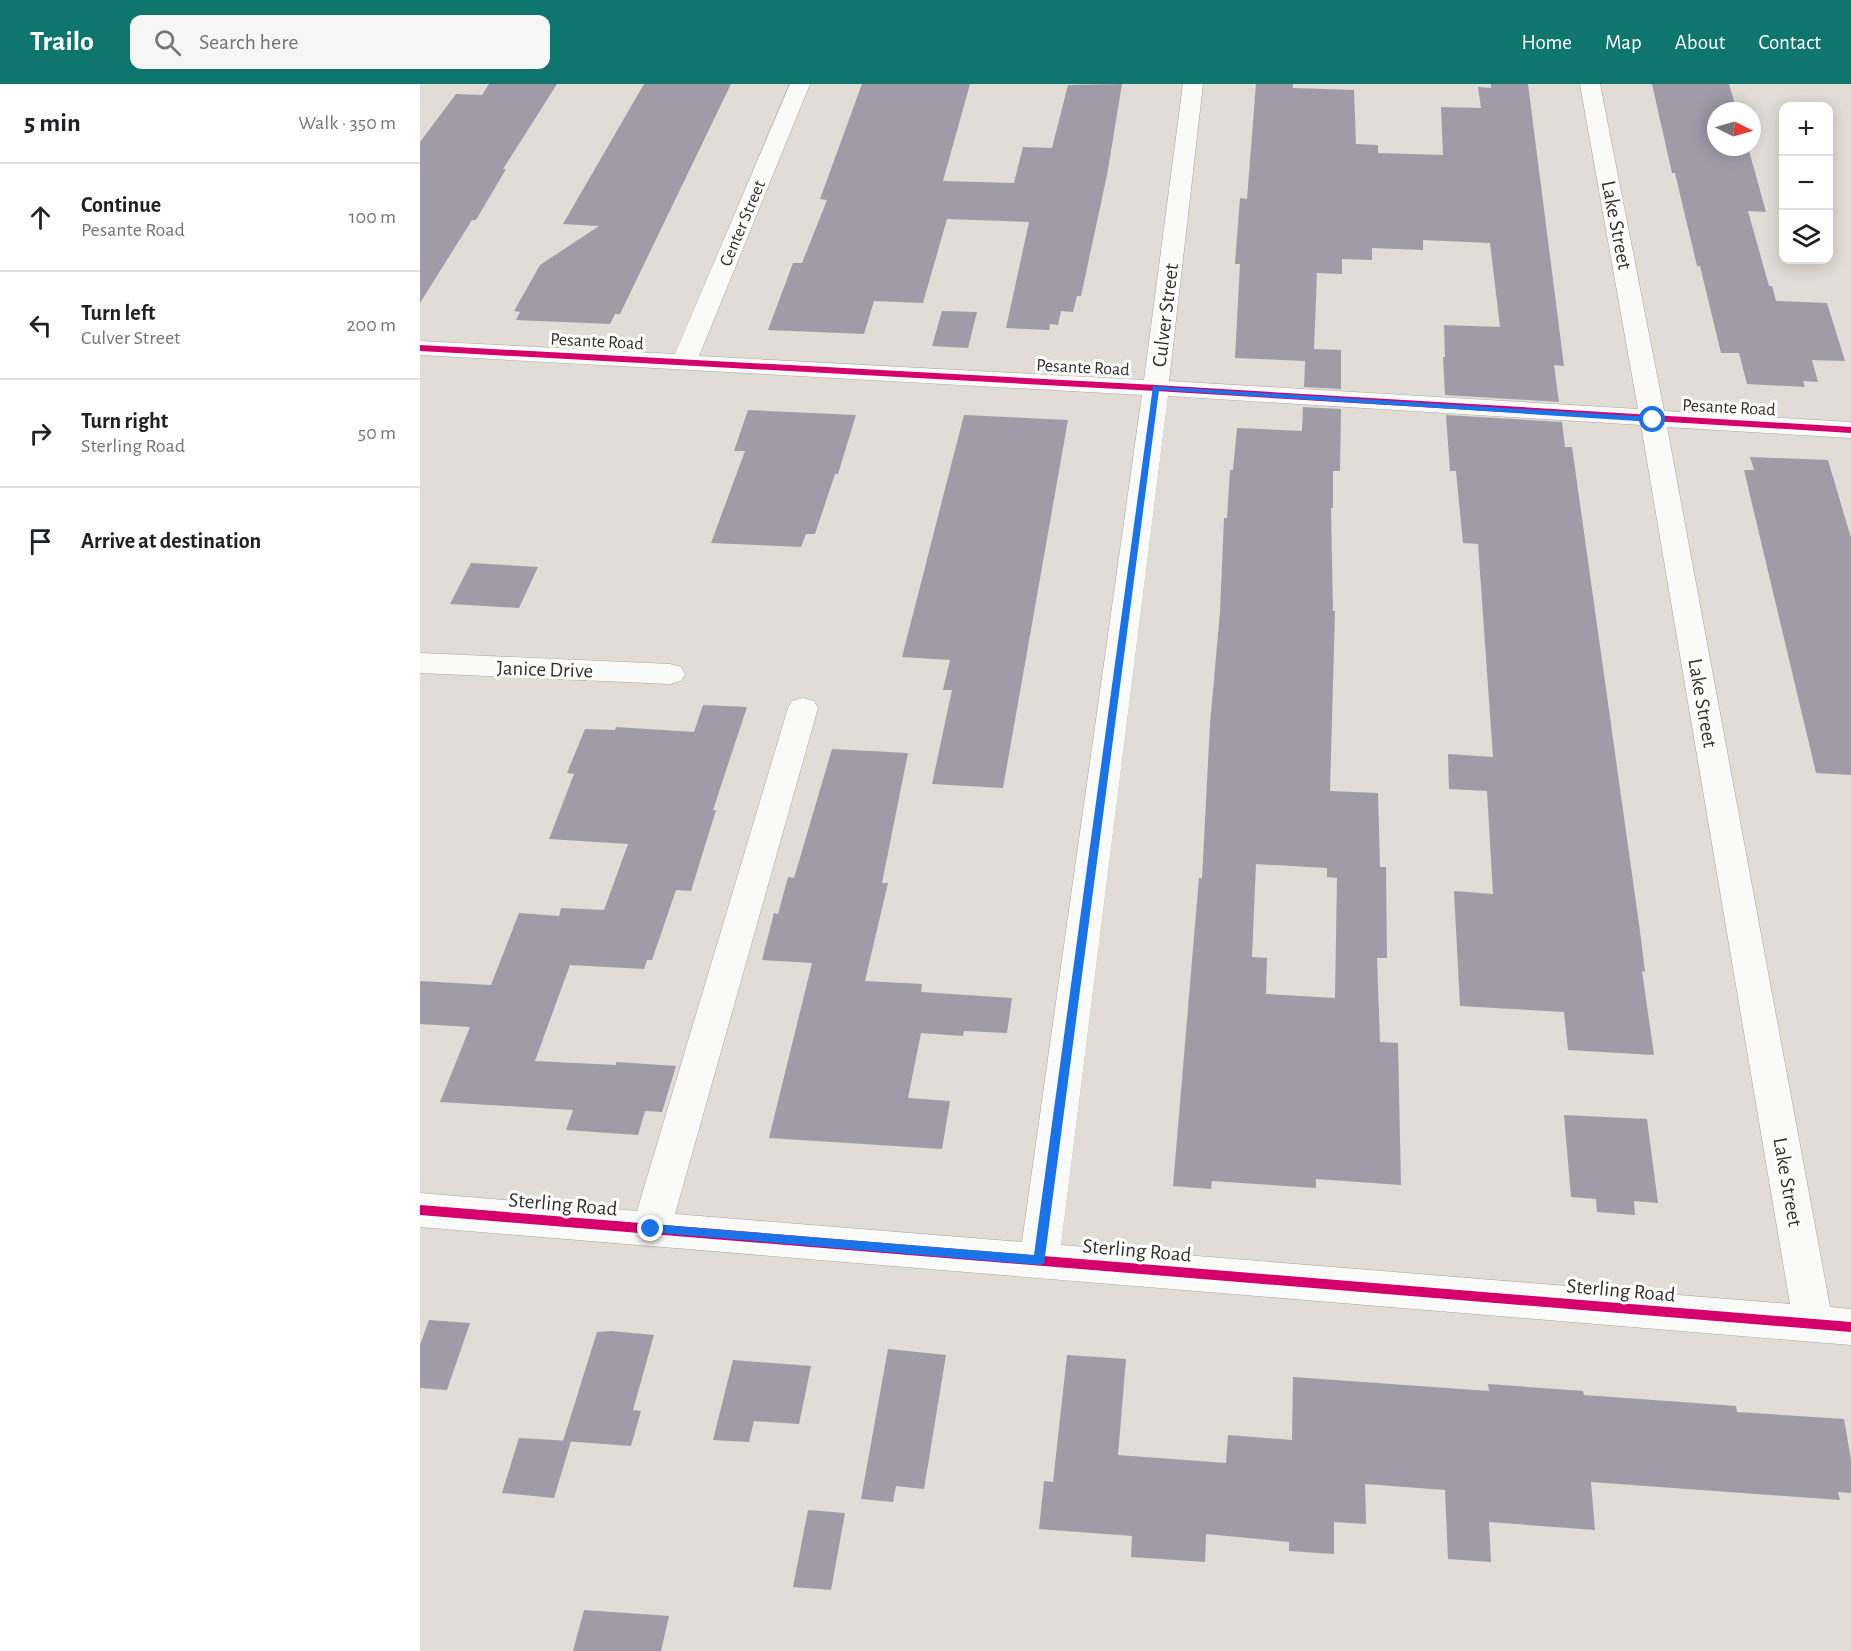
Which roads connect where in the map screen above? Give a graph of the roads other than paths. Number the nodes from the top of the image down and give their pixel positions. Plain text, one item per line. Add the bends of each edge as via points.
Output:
1 (800, 84) edge
2 (1193, 84) edge
3 (1590, 84) edge
4 (420, 348) edge
5 (684, 362) junction
6 (1155, 388) junction
7 (1653, 420) junction
8 (1851, 430) edge
9 (420, 663) edge
10 (670, 674) dead end
11 (803, 708) dead end
12 (420, 1210) edge
13 (651, 1229) junction
14 (1040, 1260) junction
15 (1813, 1323) junction
16 (1851, 1326) edge

1 - 5 street, Center Street
2 - 6 street, Culver Street
3 - 7 street, Lake Street
4 - 5 street, Pesante Road
5 - 6 street, Pesante Road
6 - 7 street, Pesante Road
6 - 14 street, Culver Street
7 - 8 street, Pesante Road
7 - 15 street, Lake Street
9 - 10 street, Janice Drive
11 - 13 street
12 - 13 street, Sterling Road
13 - 14 street, Sterling Road
14 - 15 street, Sterling Road
15 - 16 street, Sterling Road

